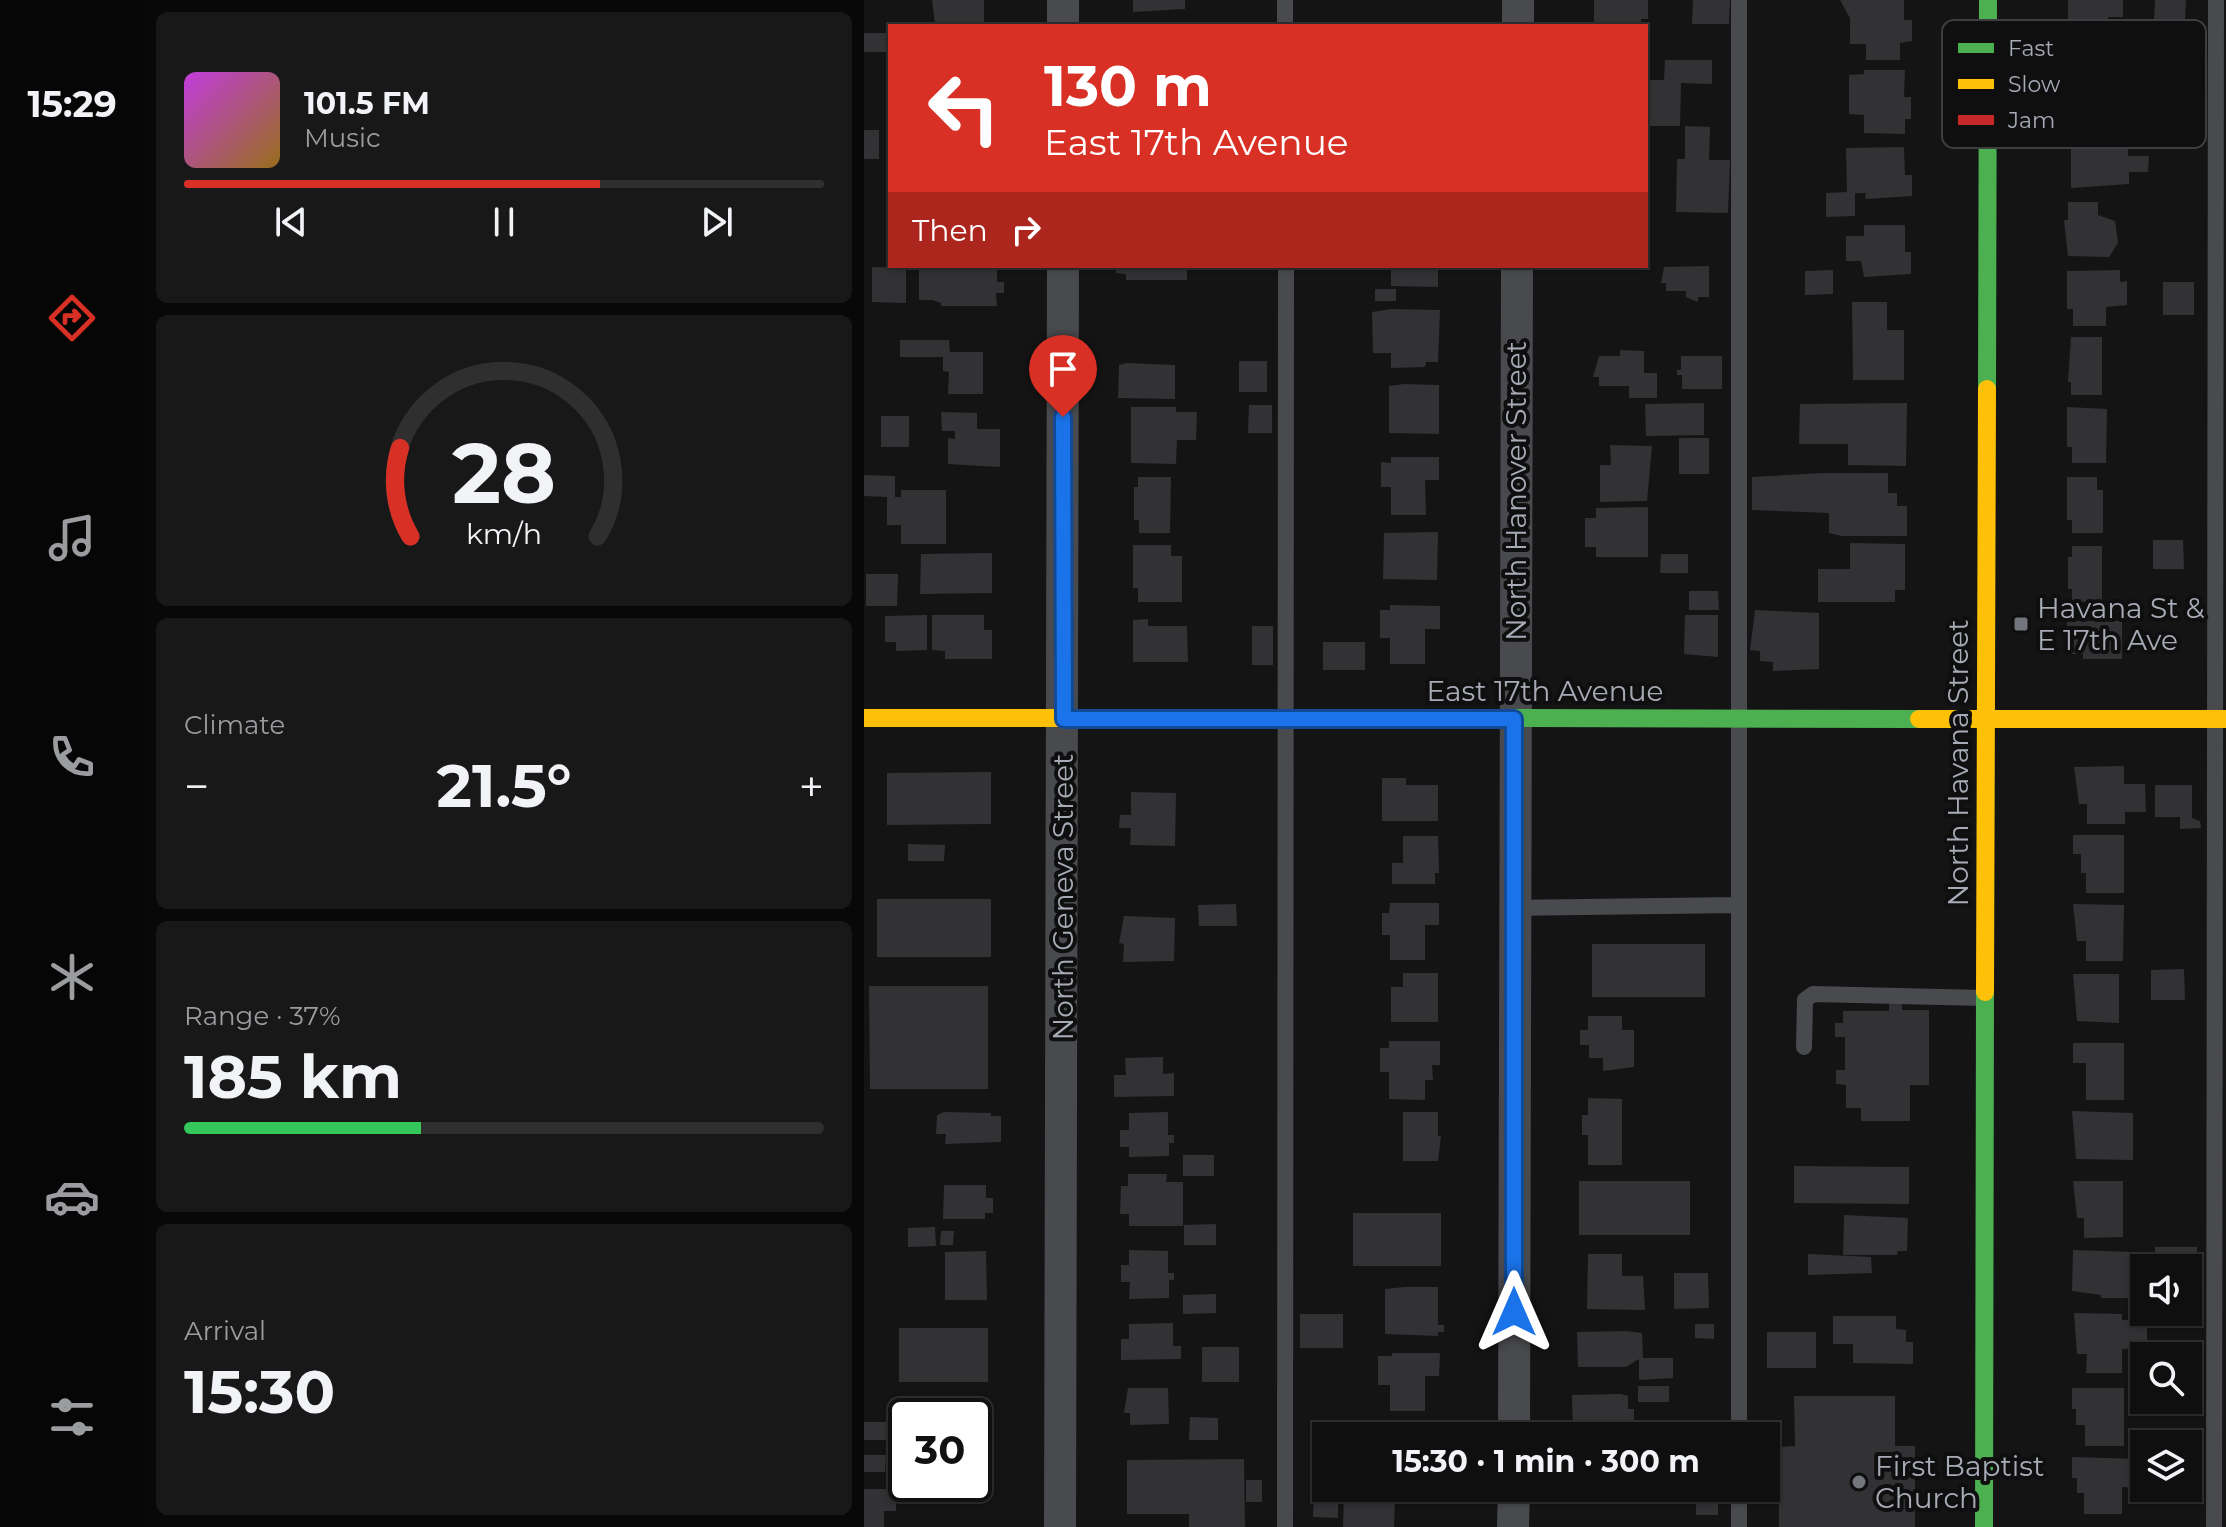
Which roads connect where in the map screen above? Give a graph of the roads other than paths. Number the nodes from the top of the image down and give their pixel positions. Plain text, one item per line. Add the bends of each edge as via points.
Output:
1 (1063, 0) edge
2 (1285, 0) edge
3 (1518, 0) edge
4 (1739, 0) edge
5 (1988, 0) edge
6 (2216, 0) edge
7 (1988, 20) edge
8 (1063, 24) edge
9 (1285, 24) edge
10 (1518, 24) edge
11 (1988, 148) edge
12 (1063, 268) edge
13 (1286, 268) edge
14 (1517, 268) edge
15 (864, 718) edge
16 (1064, 719) junction
17 (1287, 719) junction
18 (1514, 719) junction
19 (1739, 719) junction
20 (1986, 719) junction
21 (2220, 719) edge
22 (1739, 905) junction
23 (1514, 908) junction
24 (1986, 998) junction
25 (1804, 1047) dead end
26 (1514, 1422) edge
27 (1739, 1422) edge
28 (1514, 1502) edge
29 (1739, 1502) edge
30 (1060, 1527) edge
31 (1285, 1527) edge
32 (1513, 1527) edge
33 (1739, 1527) edge
34 (1984, 1527) edge
35 (2214, 1527) edge

1 - 8 street
2 - 9 lane
3 - 10 street
4 - 19 lane
5 - 7 street, North Havana Street
6 - 21 lane
11 - 20 street, North Havana Street
12 - 16 street, North Geneva Street
13 - 17 lane
14 - 18 street, North Hanover Street
15 - 16 street, East 17th Avenue
16 - 17 street, East 17th Avenue
16 - 30 street, North Geneva Street
17 - 18 street, East 17th Avenue
17 - 31 lane
18 - 19 street, East 17th Avenue
18 - 23 street, North Hanover Street
19 - 20 street, East 17th Avenue
19 - 22 lane
20 - 21 street, East 17th Avenue
20 - 24 street, North Havana Street
21 - 35 lane
22 - 23 lane
22 - 27 lane
23 - 26 street, North Hanover Street
24 - 25 lane via 1813,994 1805,1000
24 - 34 street, North Havana Street
28 - 32 street
29 - 33 lane

